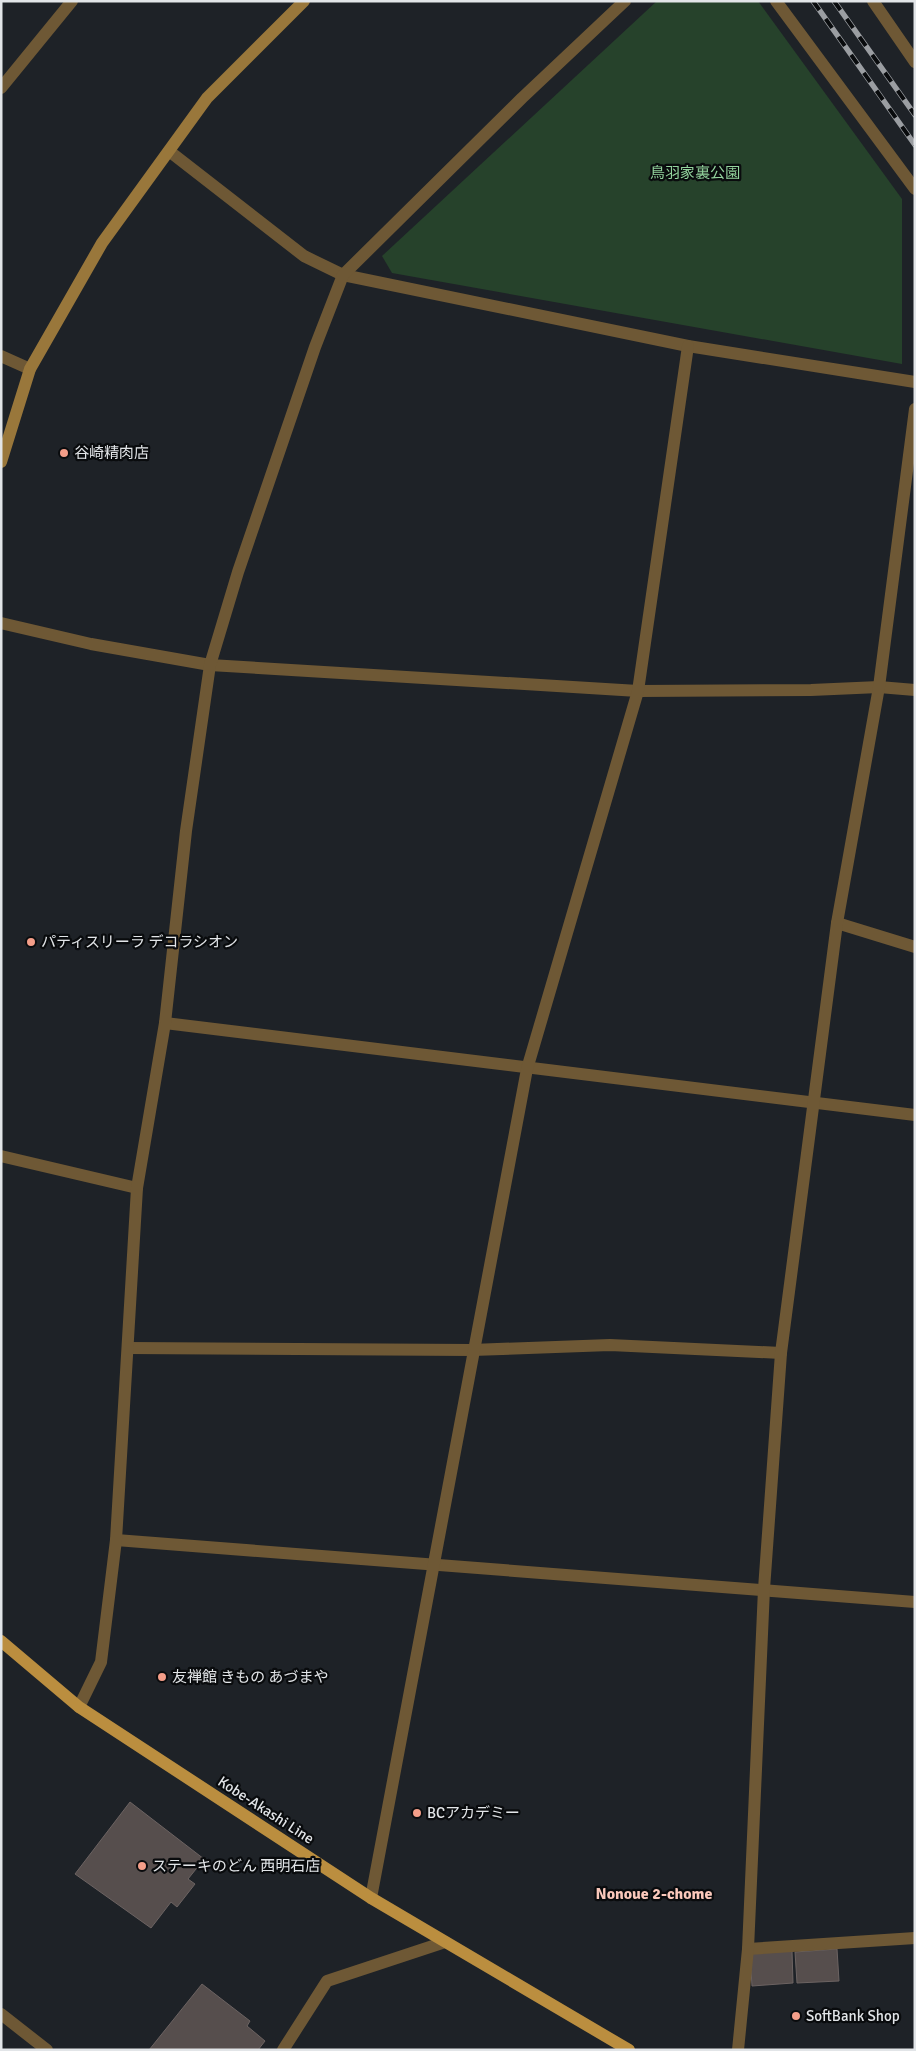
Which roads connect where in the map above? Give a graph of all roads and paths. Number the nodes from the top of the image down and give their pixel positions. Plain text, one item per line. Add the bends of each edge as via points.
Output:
1 (72, 1) edge
2 (304, 1) edge
3 (625, 1) edge
4 (776, 1) edge
5 (873, 1) edge
6 (915, 62) edge
7 (1, 88) edge
8 (169, 151) junction
9 (915, 190) edge
10 (343, 275) junction
11 (688, 346) junction
12 (1, 356) edge
13 (30, 369) junction
14 (915, 382) edge
15 (915, 409) edge
16 (1, 462) edge
17 (1, 623) edge
18 (210, 666) junction
19 (879, 687) junction
20 (915, 690) edge
21 (638, 691) junction
22 (837, 923) junction
23 (915, 947) edge
24 (166, 1023) junction
25 (527, 1069) junction
26 (813, 1104) junction
27 (915, 1115) edge
28 (1, 1156) edge
29 (137, 1188) junction
30 (128, 1348) junction
31 (472, 1350) junction
32 (781, 1353) junction
33 (116, 1540) junction
34 (434, 1564) junction
35 (764, 1589) junction
36 (915, 1602) edge
37 (1, 1642) edge
38 (79, 1707) junction
39 (371, 1898) junction
40 (915, 1938) edge
41 (445, 1942) junction
42 (748, 1949) junction
43 (1, 2014) edge
44 (47, 2050) edge
45 (283, 2050) edge
46 (629, 2050) edge
47 (738, 2050) edge

1 - 7 street
2 - 8 street via 207,98
3 - 10 street
4 - 9 street
5 - 6 street
8 - 10 street via 304,256
8 - 13 street via 102,243
10 - 11 street
10 - 18 street via 277,453
11 - 14 street
11 - 21 street
12 - 13 street
13 - 16 street
15 - 19 street
17 - 18 street
18 - 21 street
18 - 24 street via 186,832
19 - 20 street
19 - 21 street
19 - 22 street
21 - 25 street
22 - 23 street
22 - 26 street
24 - 25 street
24 - 29 street
25 - 26 street
25 - 31 street
26 - 27 street
26 - 32 street
28 - 29 street
29 - 30 street
30 - 31 street
30 - 33 street
31 - 32 street via 610,1345
31 - 34 street
32 - 35 street
33 - 34 street
33 - 38 street via 101,1662
34 - 35 street
34 - 39 street
35 - 36 street
35 - 42 street
37 - 38 main road, Kobe-Akashi Line
38 - 39 main road, Kobe-Akashi Line
39 - 41 main road, Kobe-Akashi Line
40 - 42 street
41 - 45 street via 327,1981
41 - 46 main road, Kobe-Akashi Line
42 - 47 street
43 - 44 street

